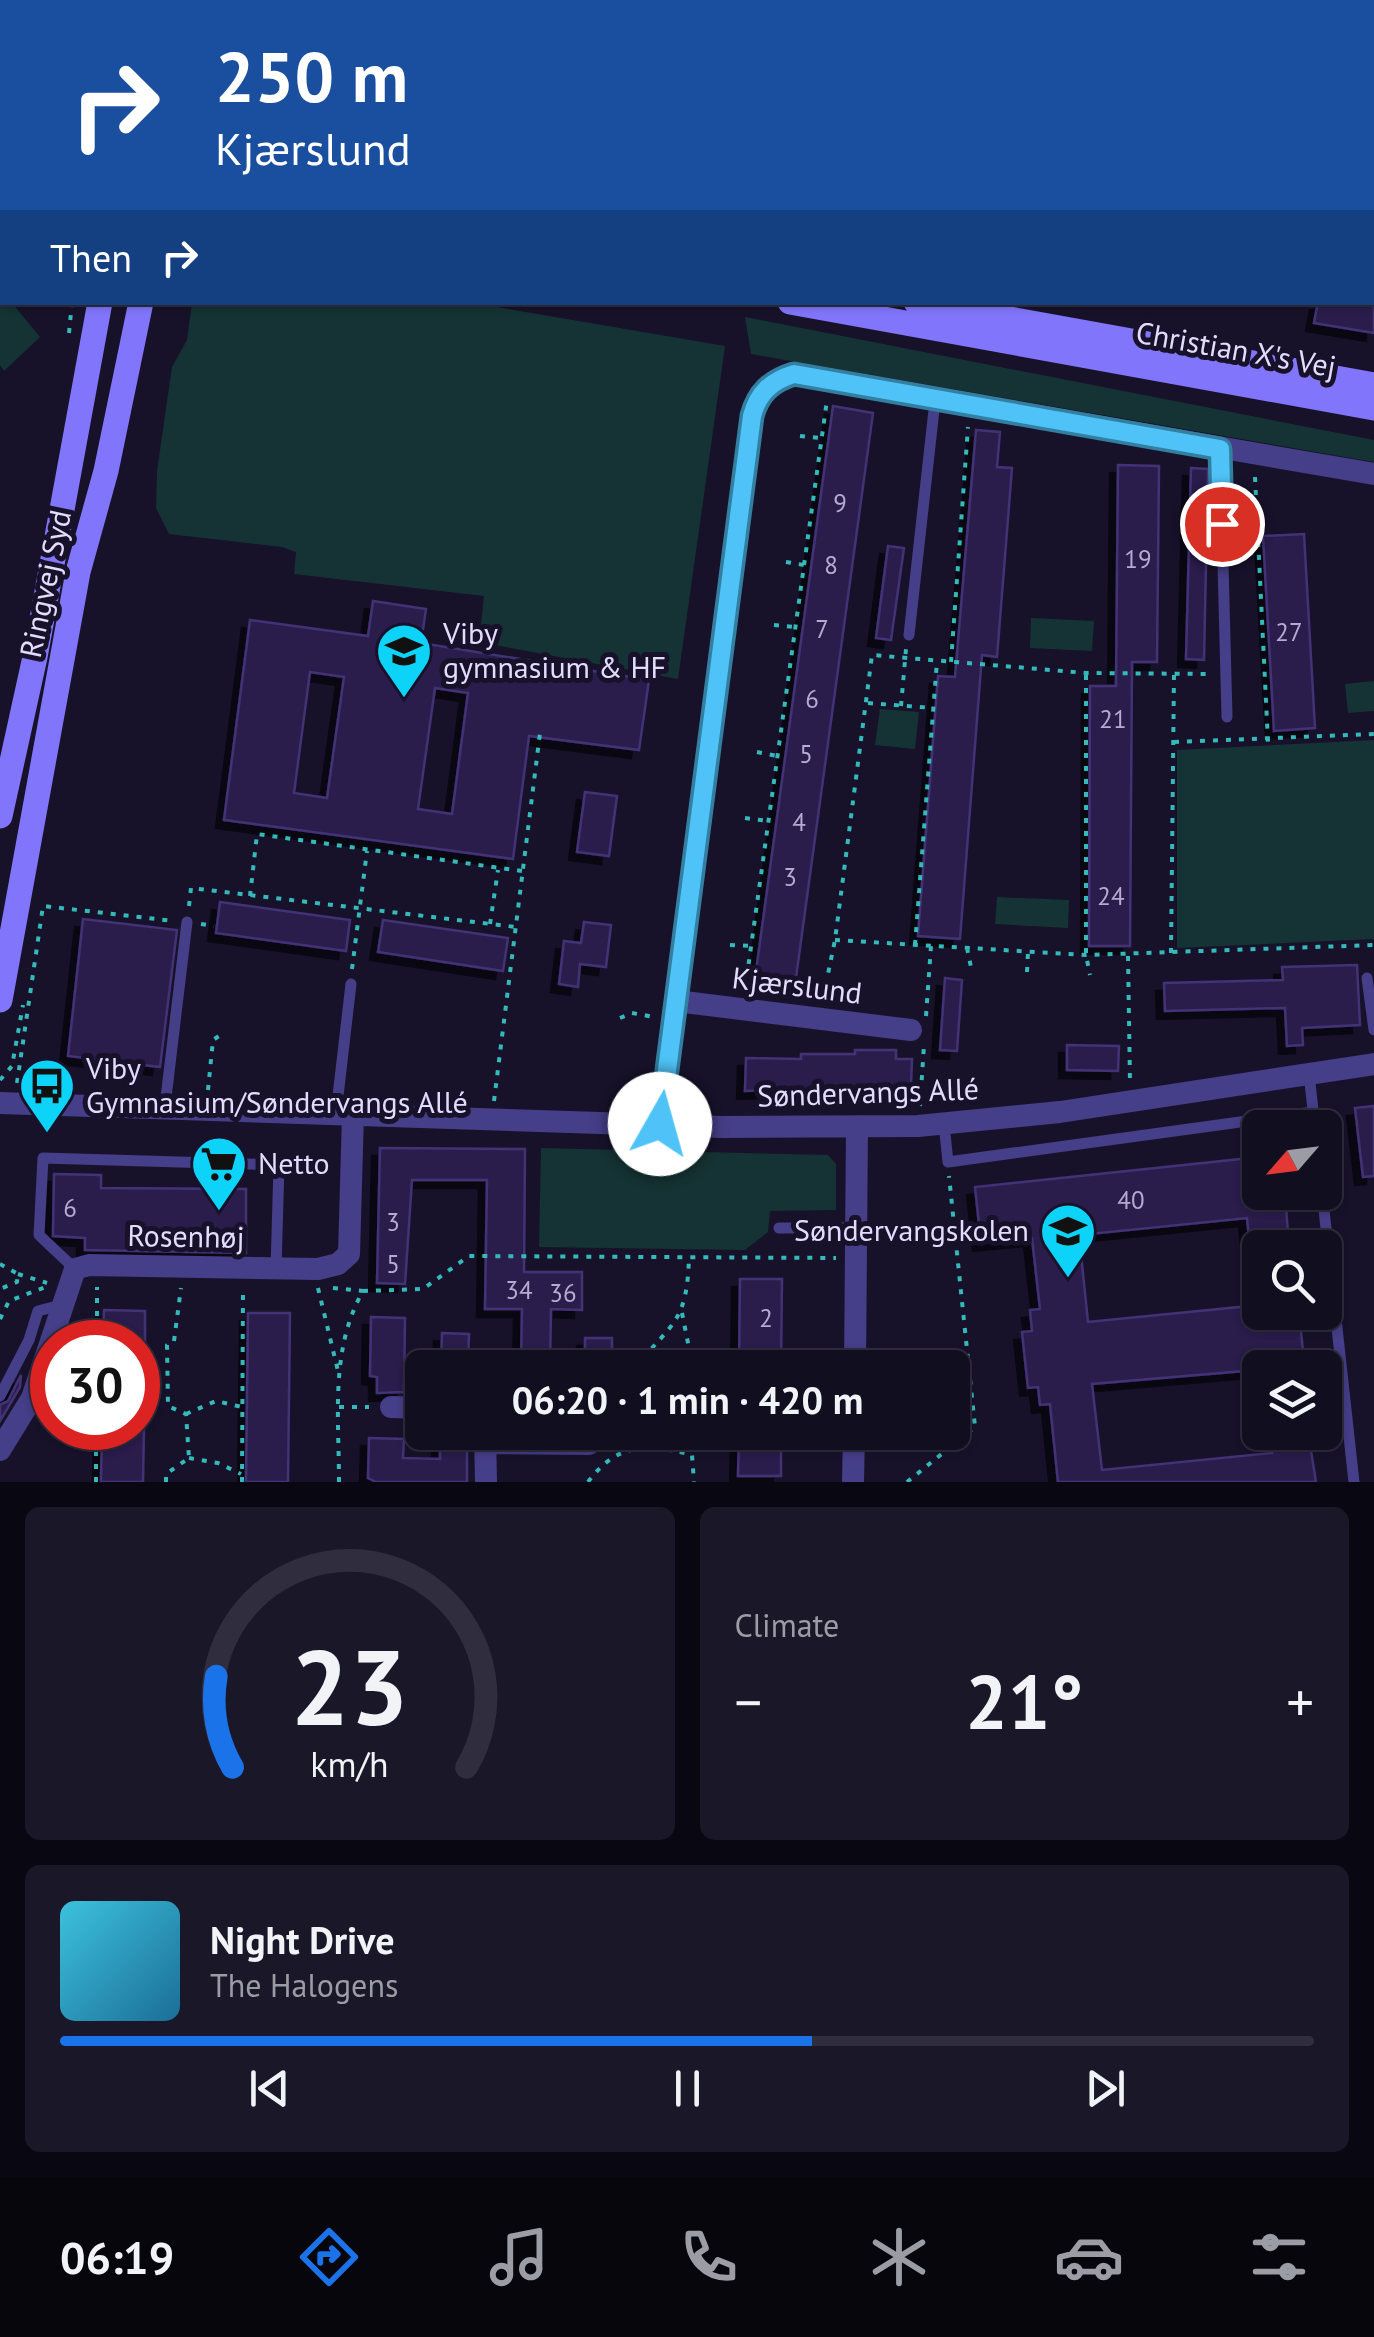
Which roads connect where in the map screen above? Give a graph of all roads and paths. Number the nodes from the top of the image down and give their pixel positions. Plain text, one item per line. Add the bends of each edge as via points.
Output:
1 (99, 305) edge
2 (140, 305) edge
3 (807, 305) edge
4 (933, 305) edge
5 (830, 381) junction
6 (1374, 385) edge
7 (935, 401) junction
8 (970, 406) junction
9 (1374, 408) edge
10 (800, 436) dead end
11 (822, 438) junction
12 (1220, 449) junction
13 (1254, 455) junction
14 (1374, 474) edge
15 (786, 562) dead end
16 (804, 565) junction
17 (774, 625) dead end
18 (795, 628) junction
19 (909, 635) dead end
20 (905, 658) junction
21 (937, 661) junction
22 (951, 662) junction
23 (1086, 673) junction
24 (1174, 674) junction
25 (1226, 674) junction
26 (868, 703) junction
27 (901, 706) junction
28 (933, 708) junction
29 (1226, 717) dead end
30 (540, 733) dead end
31 (1374, 734) edge
32 (1173, 742) junction
33 (1268, 742) junction
34 (757, 752) dead end
35 (777, 756) junction
36 (0, 816) edge
37 (745, 818) dead end
38 (768, 821) junction
39 (368, 852) junction
40 (498, 870) junction
41 (522, 871) junction
42 (250, 896) junction
43 (360, 907) junction
44 (187, 922) junction
45 (490, 924) junction
46 (516, 927) junction
47 (835, 940) junction
48 (915, 944) junction
49 (1374, 944) edge
50 (730, 945) dead end
51 (751, 946) junction
52 (967, 948) junction
53 (1028, 952) junction
54 (1171, 953) junction
55 (1086, 955) junction
56 (1128, 955) junction
57 (972, 972) dead end
58 (1027, 972) dead end
59 (1090, 975) dead end
60 (1367, 978) dead end
61 (350, 984) joint
62 (728, 987) dead end
63 (0, 1000) edge
64 (822, 1002) dead end
65 (675, 1010) junction
66 (620, 1018) dead end
67 (911, 1030) dead end
68 (1374, 1030) edge
69 (222, 1034) dead end
70 (1374, 1064) edge
71 (1309, 1074) junction
72 (208, 1086) dead end
73 (1131, 1101) junction
74 (7, 1103) edge
75 (166, 1106) junction
76 (1313, 1110) edge
77 (344, 1114) junction
78 (492, 1118) junction
79 (1242, 1122) edge
80 (660, 1124) junction
81 (944, 1124) junction
82 (857, 1127) junction
83 (948, 1162) junction
84 (1324, 1210) edge
85 (780, 1228) dead end
86 (856, 1228) junction
87 (689, 1258) junction
88 (856, 1258) junction
89 (0, 1264) edge
90 (276, 1268) junction
91 (18, 1274) junction
92 (41, 1279) dead end
93 (68, 1287) junction
94 (97, 1287) junction
95 (114, 1287) dead end
96 (196, 1287) dead end
97 (228, 1287) dead end
98 (0, 1288) edge
99 (164, 1288) dead end
100 (180, 1288) junction
101 (318, 1288) dead end
102 (335, 1288) dead end
103 (363, 1291) junction
104 (682, 1313) junction
105 (0, 1318) edge
106 (97, 1320) edge
107 (650, 1350) edge
108 (689, 1350) edge
109 (855, 1350) edge
110 (339, 1376) junction
111 (0, 1396) edge
112 (242, 1406) junction
113 (339, 1406) junction
114 (391, 1407) joint
115 (405, 1407) edge
116 (186, 1414) junction
117 (3, 1439) edge
118 (96, 1450) edge
119 (485, 1450) edge
120 (623, 1450) edge
121 (673, 1450) edge
122 (854, 1450) edge
123 (189, 1458) junction
124 (242, 1475) junction
125 (96, 1482) edge
126 (166, 1482) edge
127 (242, 1482) edge
128 (339, 1482) edge
129 (486, 1482) edge
130 (588, 1482) edge
131 (694, 1482) edge
132 (853, 1482) edge
133 (907, 1482) edge
134 (1354, 1482) edge

1 - 36 main road, Ringvej Syd
2 - 63 main road, Ringvej Syd via 78,572
3 - 9 main road, Christian X's Vej
4 - 6 main road, Christian X's Vej
5 - 7 street
5 - 11 path
5 - 65 street via 794,374 777,379 756,400 752,416
7 - 8 street
7 - 19 lane
8 - 12 street
8 - 22 path
10 - 11 path
11 - 16 path
12 - 13 street
12 - 25 lane
13 - 14 street
13 - 33 path
15 - 16 path
16 - 18 path
17 - 18 path
18 - 35 path
20 - 21 path
20 - 26 path via 872,656
20 - 27 path
21 - 22 path
21 - 28 path
22 - 23 path
23 - 24 path
23 - 55 path
24 - 25 path
24 - 32 path
25 - 29 lane
26 - 27 path
26 - 47 path
27 - 28 path
28 - 48 path
30 - 41 path
31 - 33 path
32 - 33 path
32 - 54 path
34 - 35 path
35 - 38 path
37 - 38 path
38 - 51 path
39 - 40 path
39 - 42 path via 257,834
39 - 43 path
40 - 41 path
40 - 45 path
41 - 46 path
42 - 43 path
42 - 44 path via 191,888
43 - 45 path
43 - 61 path
44 - 74 path via 43,906
44 - 75 lane
45 - 46 path
46 - 78 path
47 - 48 path
47 - 64 path
48 - 52 path
49 - 54 path
50 - 51 path
51 - 62 path via 745,990
52 - 53 path
52 - 57 path
53 - 55 path
53 - 58 path
54 - 56 path
55 - 56 path
55 - 59 path
56 - 73 path
60 - 68 lane
61 - 77 lane
65 - 66 path
65 - 67 street, Kjærslund
65 - 80 street
69 - 72 path via 214,1040
70 - 71 street, Søndervangs Allé
71 - 73 street, Søndervangs Allé
71 - 76 lane
73 - 81 street, Søndervangs Allé
74 - 75 street, Søndervangs Allé
75 - 77 street, Søndervangs Allé
77 - 78 street, Søndervangs Allé
77 - 90 street, Rosenhøj via 349,1254 318,1269
78 - 80 street, Søndervangs Allé
79 - 83 lane
80 - 82 street, Søndervangs Allé
81 - 82 street, Søndervangs Allé
81 - 83 lane
82 - 86 street
83 - 133 path via 976,1427
84 - 134 lane
85 - 86 lane
86 - 88 street
87 - 88 path
87 - 103 path via 469,1256 424,1289
87 - 104 path
88 - 109 street
89 - 91 path
90 - 93 street, Rosenhøj via 89,1265
90 - 93 lane via 279,1165 43,1158 40,1235
91 - 92 path
91 - 98 path via 17,1282
93 - 94 path
93 - 105 path via 38,1288 9,1300
93 - 111 lane via 38,1312
93 - 117 street via 32,1398
94 - 95 path
94 - 106 path
96 - 100 path
97 - 112 path via 244,1286
99 - 100 path
100 - 116 path via 168,1346 168,1406
101 - 110 path
102 - 103 path
103 - 110 path via 345,1322
104 - 107 path
104 - 108 path
110 - 113 path
112 - 116 path via 216,1401
112 - 124 path
113 - 114 path
113 - 128 path
114 - 115 street
116 - 123 path
118 - 125 path
119 - 129 street
120 - 130 path via 606,1458
121 - 131 path via 692,1455
122 - 132 street
123 - 124 path
123 - 126 path via 166,1474
124 - 127 path

